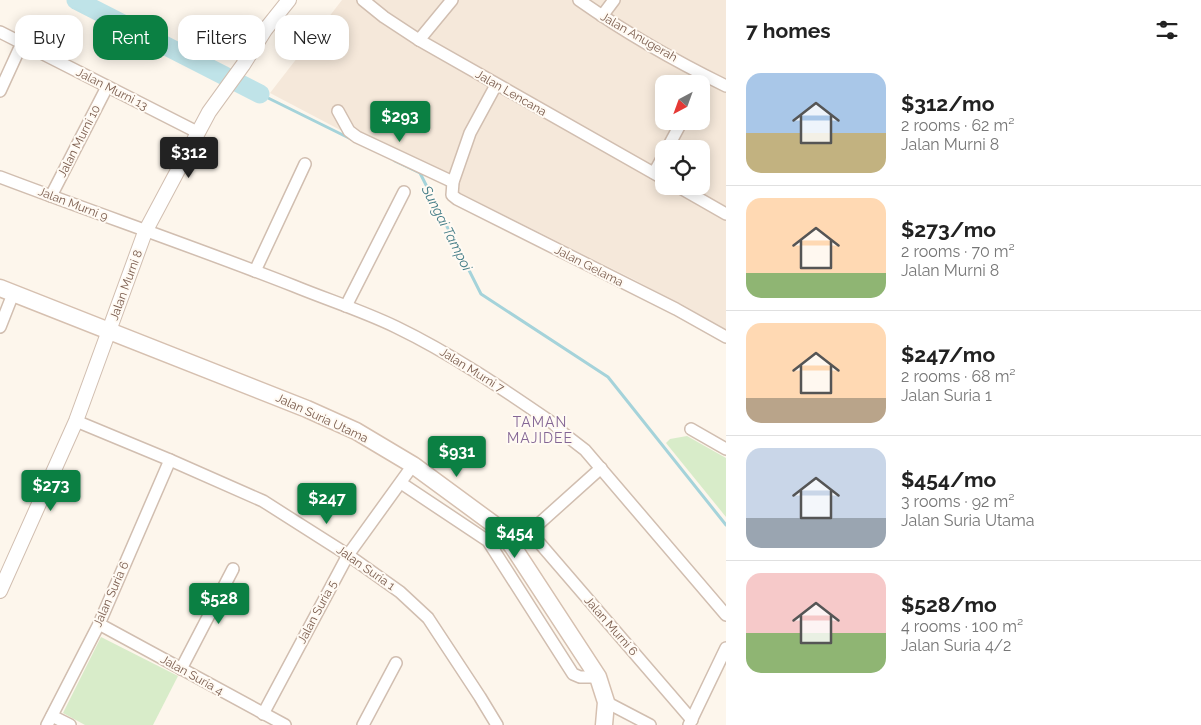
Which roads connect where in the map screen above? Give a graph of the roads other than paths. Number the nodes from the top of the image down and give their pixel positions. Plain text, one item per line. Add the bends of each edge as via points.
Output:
1 (289, 0) edge
2 (364, 0) edge
3 (452, 0) edge
4 (579, 0) edge
5 (614, 0) edge
6 (602, 16) junction
7 (0, 32) edge
8 (15, 40) edge
9 (419, 40) junction
10 (15, 58) edge
11 (55, 60) edge
12 (695, 75) edge
13 (710, 82) edge
14 (496, 85) junction
15 (726, 86) edge
16 (107, 87) junction
17 (0, 91) edge
18 (338, 111) dead end
19 (197, 132) junction
20 (305, 164) dead end
21 (655, 174) edge
22 (0, 177) edge
23 (453, 182) junction
24 (404, 192) dead end
25 (693, 195) edge
26 (51, 196) junction
27 (726, 214) edge
28 (145, 232) junction
29 (255, 271) junction
30 (6, 291) edge
31 (346, 306) junction
32 (0, 327) edge
33 (110, 330) junction
34 (726, 337) edge
35 (76, 421) junction
36 (691, 430) dead end
37 (726, 449) edge
38 (170, 460) junction
39 (413, 465) junction
40 (601, 468) junction
41 (401, 484) junction
42 (530, 532) junction
43 (513, 547) junction
44 (348, 555) junction
45 (232, 569) dead end
46 (0, 591) edge
47 (726, 615) edge
48 (99, 624) junction
49 (726, 648) edge
50 (396, 663) dead end
51 (182, 669) junction
52 (598, 677) junction
53 (606, 702) junction
54 (263, 714) junction
55 (49, 720) edge
56 (690, 722) edge
57 (70, 725) edge
58 (285, 725) edge
59 (364, 725) edge
60 (497, 725) edge
61 (604, 725) edge
62 (650, 725) edge

1 - 19 street, Jalan Murni 8 via 265,30
2 - 9 street, Jalan Lencana
3 - 9 street
4 - 6 street, Jalan Anugerah
5 - 6 street
6 - 12 street, Jalan Anugerah
7 - 8 street, Jalan Murni 13
9 - 14 street, Jalan Lencana
10 - 17 street
11 - 16 street, Jalan Murni 13
13 - 15 street, Jalan Anugerah
14 - 21 street, Jalan Lencana
14 - 23 street via 470,133
16 - 19 street, Jalan Murni 13
16 - 26 street, Jalan Murni 10
18 - 23 street via 349,131 357,137
19 - 28 street, Jalan Murni 8
20 - 29 street
22 - 26 street, Jalan Murni 9
23 - 34 street, Jalan Gelama via 452,195 457,199
24 - 31 street
25 - 27 street
26 - 28 street, Jalan Murni 9
28 - 29 street, Jalan Murni 7
28 - 33 street, Jalan Murni 8
29 - 31 street, Jalan Murni 7
30 - 32 street
30 - 33 main road, Jalan Suria Utama
31 - 40 street, Jalan Murni 7 via 394,326 462,362 554,424 586,450
33 - 35 street, Jalan Murni 8
33 - 39 main road, Jalan Suria Utama via 356,431
35 - 38 street, Jalan Suria 1
35 - 46 street, Jalan Murni 8
36 - 37 street
38 - 44 street, Jalan Suria 1 via 263,501
38 - 48 street, Jalan Suria 6
39 - 41 street, Jalan Suria 5
39 - 43 main road, Jalan Suria Utama via 496,526
40 - 42 street
40 - 47 street, Jalan Murni 7
41 - 44 street, Jalan Suria 5
41 - 52 street via 488,541 573,674 577,677
42 - 43 street
42 - 56 street, Jalan Murni 6
43 - 52 main road, Jalan Suria Utama
44 - 54 street, Jalan Suria 5
44 - 60 street, Jalan Suria 1 via 400,592 428,618
45 - 51 street
48 - 51 street, Jalan Suria 4
48 - 55 street, Jalan Suria 6
49 - 56 street
50 - 59 street
51 - 54 street, Jalan Suria 4
52 - 53 main road, Jalan Suria Utama
53 - 61 main road, Jalan Suria Utama
53 - 62 street
54 - 58 street, Jalan Suria 4
55 - 57 street

